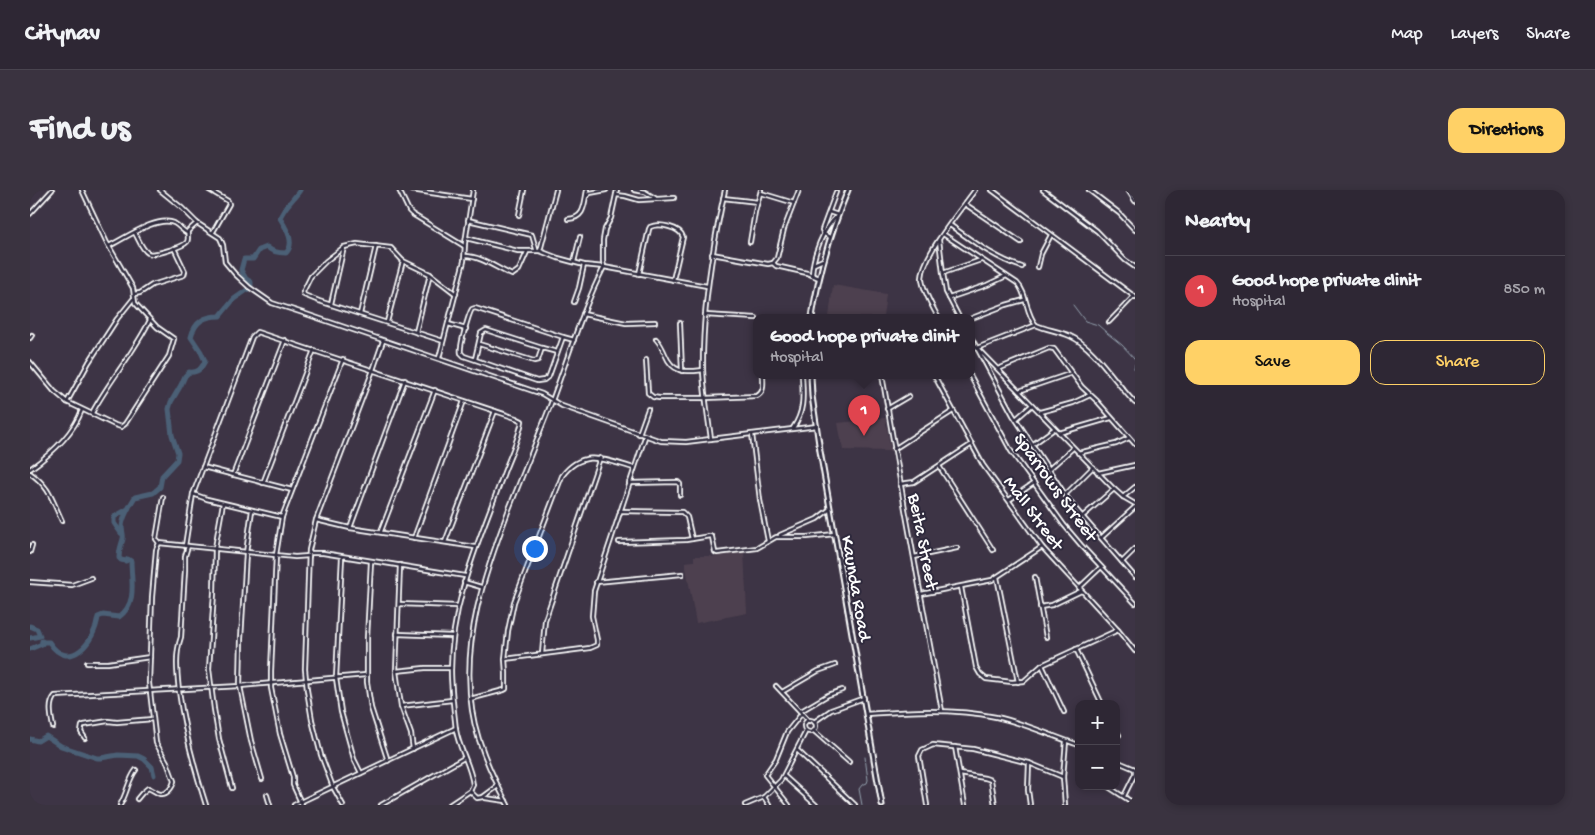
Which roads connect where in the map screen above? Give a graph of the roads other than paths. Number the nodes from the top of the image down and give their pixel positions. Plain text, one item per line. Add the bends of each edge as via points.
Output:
1 (52, 190) edge
2 (82, 190) edge
3 (160, 190) edge
4 (209, 190) edge
5 (398, 190) edge
6 (411, 190) edge
7 (473, 190) edge
8 (524, 190) edge
9 (556, 190) edge
10 (586, 190) edge
11 (606, 190) edge
12 (617, 190) edge
13 (634, 190) edge
14 (725, 190) edge
15 (798, 190) edge
16 (848, 190) edge
17 (975, 190) edge
18 (992, 190) edge
19 (1043, 190) edge
20 (1089, 190) edge
21 (1128, 190) edge
22 (761, 192) edge
23 (836, 192) dead end
24 (616, 196) junction
25 (586, 197) junction
26 (655, 198) junction
27 (674, 198) dead end
28 (723, 198) junction
29 (472, 199) junction
30 (1135, 201) edge
31 (758, 202) junction
32 (794, 202) junction
33 (965, 204) junction
34 (829, 212) junction
35 (30, 214) edge
36 (519, 215) dead end
37 (838, 215) junction
38 (568, 219) dead end
39 (468, 220) junction
40 (197, 223) junction
41 (950, 225) junction
42 (1135, 230) edge
43 (213, 232) junction
44 (134, 233) junction
45 (187, 233) junction
46 (824, 234) junction
47 (943, 234) junction
48 (1052, 235) junction
49 (830, 236) junction
50 (580, 237) dead end
51 (466, 238) junction
52 (939, 239) junction
53 (750, 242) dead end
54 (1020, 242) dead end
55 (109, 246) junction
56 (376, 246) junction
57 (464, 246) junction
58 (344, 247) junction
59 (174, 248) junction
60 (538, 250) junction
61 (527, 252) junction
62 (712, 254) junction
63 (465, 256) junction
64 (823, 260) junction
65 (982, 260) junction
66 (403, 261) junction
67 (574, 262) junction
68 (773, 263) junction
69 (584, 265) junction
70 (813, 265) junction
71 (604, 267) junction
72 (1022, 267) dead end
73 (1038, 267) dead end
74 (1135, 267) edge
75 (943, 273) junction
76 (430, 274) junction
77 (639, 274) junction
78 (812, 275) junction
79 (1006, 276) junction
80 (819, 278) junction
81 (673, 280) junction
82 (707, 286) junction
83 (456, 294) junction
84 (134, 296) junction
85 (1134, 297) edge
86 (949, 299) junction
87 (1024, 300) junction
88 (574, 302) dead end
89 (332, 304) junction
90 (360, 314) junction
91 (583, 314) junction
92 (813, 314) edge
93 (936, 314) edge
94 (957, 314) edge
95 (705, 315) junction
96 (975, 317) edge
97 (753, 318) edge
98 (150, 320) junction
99 (387, 322) junction
100 (655, 322) dead end
101 (1109, 322) dead end
102 (680, 323) dead end
103 (448, 324) junction
104 (1036, 325) junction
105 (466, 329) junction
106 (416, 332) junction
107 (563, 337) junction
108 (284, 340) junction
109 (574, 340) junction
110 (656, 340) dead end
111 (383, 341) junction
112 (443, 341) junction
113 (479, 344) junction
114 (975, 344) edge
115 (542, 348) junction
116 (977, 348) junction
117 (314, 350) junction
118 (558, 352) junction
119 (439, 358) junction
120 (343, 359) junction
121 (475, 360) junction
122 (646, 360) dead end
123 (30, 362) edge
124 (998, 369) junction
125 (373, 370) junction
126 (703, 370) junction
127 (682, 371) junction
128 (1072, 373) junction
129 (763, 379) edge
130 (802, 379) edge
131 (811, 379) edge
132 (883, 379) edge
133 (936, 379) edge
134 (972, 379) edge
135 (405, 380) junction
136 (435, 390) junction
137 (1019, 391) junction
138 (1090, 395) junction
139 (909, 396) dead end
140 (705, 398) junction
141 (553, 399) junction
142 (464, 401) junction
143 (67, 402) junction
144 (1135, 403) edge
145 (1032, 405) junction
146 (648, 409) dead end
147 (887, 409) junction
148 (82, 410) junction
149 (495, 411) junction
150 (953, 411) junction
151 (1040, 412) junction
152 (92, 414) junction
153 (1111, 418) junction
154 (1016, 419) junction
155 (817, 426) junction
156 (792, 429) junction
157 (1054, 429) junction
158 (1059, 433) junction
159 (639, 434) junction
160 (752, 434) junction
161 (646, 437) junction
162 (1129, 438) junction
163 (711, 439) junction
164 (972, 444) junction
165 (1135, 444) edge
166 (1032, 445) junction
167 (1073, 448) junction
168 (894, 449) junction
169 (1078, 453) junction
170 (600, 458) junction
171 (1135, 465) edge
172 (939, 466) junction
173 (203, 467) junction
174 (1093, 467) junction
175 (634, 468) junction
176 (1048, 470) junction
177 (30, 471) edge
178 (1098, 473) junction
179 (233, 475) junction
180 (263, 483) junction
181 (1034, 483) junction
182 (629, 484) junction
183 (900, 484) junction
184 (1135, 487) edge
185 (1114, 489) junction
186 (292, 490) junction
187 (194, 494) junction
188 (680, 495) dead end
189 (1065, 495) junction
190 (163, 497) dead end
191 (1122, 497) junction
192 (1009, 500) junction
193 (223, 503) junction
194 (1135, 505) edge
195 (830, 509) junction
196 (252, 510) junction
197 (620, 511) junction
198 (282, 517) junction
199 (1083, 517) junction
200 (316, 520) junction
201 (62, 522) dead end
202 (350, 528) junction
203 (381, 532) junction
204 (834, 534) junction
205 (776, 537) junction
206 (414, 538) junction
207 (1101, 538) junction
208 (692, 539) junction
209 (768, 541) junction
210 (445, 542) junction
211 (619, 542) dead end
212 (159, 543) junction
213 (32, 545) dead end
214 (186, 546) junction
215 (475, 547) junction
216 (1042, 547) junction
217 (215, 548) junction
218 (957, 548) dead end
219 (1135, 549) edge
220 (993, 550) dead end
221 (30, 552) edge
222 (246, 553) junction
223 (309, 554) junction
224 (276, 556) junction
225 (342, 557) junction
226 (914, 557) junction
227 (371, 562) junction
228 (1122, 562) junction
229 (400, 565) junction
230 (1101, 567) junction
231 (682, 574) dead end
232 (465, 576) junction
233 (997, 577) junction
234 (1035, 577) dead end
235 (1135, 577) edge
236 (91, 578) dead end
237 (30, 582) edge
238 (464, 582) junction
239 (596, 582) junction
240 (482, 587) junction
241 (961, 587) junction
242 (1080, 589) junction
243 (921, 594) junction
244 (399, 604) junction
245 (1135, 604) edge
246 (458, 606) junction
247 (1040, 607) junction
248 (1118, 630) junction
249 (397, 634) junction
250 (453, 636) junction
251 (1046, 637) dead end
252 (1076, 649) junction
253 (1135, 651) edge
254 (542, 654) junction
255 (150, 657) junction
256 (505, 659) junction
257 (87, 663) dead end
258 (836, 665) dead end
259 (1042, 665) junction
260 (451, 668) junction
261 (396, 671) junction
262 (366, 675) junction
263 (336, 678) junction
264 (306, 680) junction
265 (1018, 682) junction
266 (271, 683) junction
267 (240, 686) junction
268 (776, 686) dead end
269 (211, 688) junction
270 (179, 689) junction
271 (150, 690) junction
272 (842, 690) dead end
273 (782, 692) junction
274 (864, 698) junction
275 (470, 699) junction
276 (452, 700) junction
277 (1100, 700) edge
278 (402, 706) junction
279 (942, 711) junction
280 (802, 712) junction
281 (1064, 712) dead end
282 (866, 714) junction
283 (153, 719) junction
284 (809, 721) junction
285 (814, 722) junction
286 (53, 727) dead end
287 (456, 728) junction
288 (806, 731) junction
289 (814, 731) junction
290 (84, 738) dead end
291 (1066, 741) junction
292 (1075, 744) edge
293 (955, 747) junction
294 (413, 748) junction
295 (797, 750) junction
296 (464, 758) junction
297 (388, 761) junction
298 (849, 762) dead end
299 (1029, 763) junction
300 (1120, 763) edge
301 (1135, 769) edge
302 (136, 770) dead end
303 (361, 773) junction
304 (960, 774) junction
305 (784, 776) junction
306 (1063, 777) junction
307 (262, 779) dead end
308 (498, 786) junction
309 (333, 787) junction
310 (774, 787) junction
311 (232, 788) dead end
312 (1114, 790) edge
313 (470, 791) junction
314 (267, 795) dead end
315 (1124, 796) junction
316 (764, 797) junction
317 (483, 798) junction
318 (137, 799) dead end
319 (506, 801) junction
320 (301, 803) edge
321 (1135, 804) edge
322 (120, 805) edge
323 (206, 805) edge
324 (270, 805) edge
325 (294, 805) edge
326 (343, 805) edge
327 (381, 805) edge
328 (449, 805) edge
329 (508, 805) edge
330 (745, 805) edge
331 (769, 805) edge
332 (789, 805) edge
333 (816, 805) edge
334 (855, 805) edge
335 (882, 805) edge
336 (927, 805) edge
337 (965, 805) edge
338 (995, 805) edge
339 (1030, 805) edge
340 (1064, 805) edge

1 - 35 street
2 - 55 street
3 - 40 street
4 - 43 street via 229,204
5 - 57 street via 412,214
6 - 29 street
7 - 29 street
8 - 36 street
9 - 60 street
10 - 25 street
11 - 25 street
12 - 24 street
13 - 26 street
14 - 28 street
15 - 32 street
16 - 37 main road
17 - 33 street
18 - 48 street
19 - 74 street via 1097,231
20 - 42 street
21 - 30 street
22 - 31 street
22 - 32 street
23 - 34 street
24 - 26 street via 638,200
24 - 71 street via 603,240
25 - 38 street via 580,216
26 - 27 street
28 - 31 street
28 - 62 street
29 - 39 street
31 - 53 street
32 - 68 street
33 - 41 street
33 - 54 street
34 - 37 street
34 - 46 street via 822,230
37 - 46 street
37 - 49 main road
39 - 51 street
39 - 60 street via 532,235
40 - 43 street
40 - 45 street
41 - 47 street
41 - 72 street via 989,253
43 - 111 street via 222,241 228,266 249,287 272,303
44 - 45 street via 151,224 169,222
44 - 55 street
44 - 59 street via 149,254
45 - 59 street via 187,242
46 - 49 street
46 - 70 street
47 - 52 street
47 - 65 street
48 - 73 street
48 - 85 street
49 - 64 main road
50 - 67 street
51 - 57 street
51 - 61 street
52 - 75 street
52 - 93 street via 922,277
55 - 84 street via 133,288
56 - 58 street via 357,244
56 - 66 street via 391,248
56 - 90 street
57 - 63 street
58 - 89 street
58 - 89 street via 311,276 303,292
59 - 84 street via 185,270 184,275 149,286
60 - 61 street
60 - 67 street
61 - 63 street via 519,270 512,275 483,260
62 - 68 street
62 - 82 street
63 - 83 street
64 - 70 street
64 - 80 main road
65 - 75 street
65 - 79 street
66 - 76 street
66 - 99 street
67 - 69 street
68 - 78 street
69 - 71 street
69 - 88 street
70 - 78 street
71 - 77 street
71 - 91 street
75 - 86 street
76 - 83 street
76 - 106 street
77 - 81 street
77 - 81 street via 649,229 656,225 678,230 683,237
78 - 80 street
79 - 86 street
79 - 87 street via 1020,287
80 - 92 main road
81 - 82 street
82 - 95 street
83 - 103 street
84 - 98 street via 137,306
84 - 143 street via 89,362
85 - 101 street
86 - 94 street
87 - 96 street
87 - 104 street
89 - 90 street
90 - 99 street
91 - 100 street via 626,323
91 - 109 street
95 - 97 street
95 - 126 street
98 - 152 street
98 - 152 street via 174,340 169,356 124,426
99 - 106 street
102 - 127 street
103 - 105 street
103 - 112 street
104 - 116 street
104 - 144 street via 1076,340 1096,357
105 - 107 street via 470,311 475,308
105 - 121 street via 461,353
106 - 112 street
107 - 109 street
107 - 118 street
108 - 117 street
108 - 173 street via 260,332 254,335
108 - 179 street
109 - 141 street
110 - 127 street via 670,364
111 - 119 street
111 - 125 street
112 - 119 street
113 - 115 street via 534,361 538,360
113 - 115 street via 486,330
113 - 121 street
114 - 116 street
115 - 118 street
116 - 124 street
116 - 154 street
117 - 120 street
117 - 180 street
118 - 121 street via 549,376 540,381
119 - 141 street
120 - 125 street
120 - 186 street
122 - 140 street via 650,396
123 - 143 street via 54,392
124 - 128 street via 1051,348 1056,350
124 - 137 street
125 - 135 street
125 - 200 street
126 - 127 street
126 - 140 street
128 - 137 street
128 - 138 street
129 - 140 street via 762,393 757,396
130 - 156 street via 803,408
131 - 155 main road, Kaunda Road
132 - 147 street, Beita Street
133 - 150 street, Mall Street
134 - 181 street, Sparrows Street via 1011,451
135 - 136 street
135 - 202 street
136 - 142 street
136 - 203 street
137 - 145 street
138 - 151 street
138 - 153 street
139 - 147 street
140 - 163 street
141 - 159 street via 562,406
141 - 240 street
142 - 149 street
142 - 206 street
143 - 148 street
145 - 151 street
145 - 154 street
146 - 159 street
147 - 168 street, Beita Street
148 - 152 street
148 - 177 street via 58,446
149 - 210 street
149 - 215 street via 522,423
150 - 164 street, Mall Street
150 - 168 street
151 - 157 street
153 - 158 street
153 - 162 street
154 - 166 street
155 - 156 street
155 - 195 main road, Kaunda Road
156 - 160 street
157 - 158 street
157 - 166 street
158 - 167 street
159 - 161 street
160 - 163 street
160 - 209 street
161 - 163 street via 673,442
161 - 175 street
162 - 165 street
162 - 169 street
164 - 172 street
164 - 192 street, Mall Street
166 - 176 street
167 - 169 street
167 - 176 street
168 - 183 street, Beita Street
169 - 174 street
170 - 175 street
170 - 254 street via 545,620
170 - 256 street via 576,462 566,470 558,484 514,602
171 - 178 street
172 - 183 street via 914,482
172 - 220 street
173 - 179 street
173 - 187 street
174 - 178 street
174 - 189 street
175 - 182 street
176 - 189 street
177 - 201 street via 46,487
178 - 185 street
179 - 180 street
180 - 186 street
181 - 192 street
181 - 230 street, Sparrows Street via 1066,528
182 - 188 street via 678,482
182 - 197 street
183 - 226 street, Beita Street
184 - 191 street
185 - 191 street
185 - 199 street
186 - 198 street
187 - 193 street
187 - 214 street
189 - 199 street
190 - 212 street via 156,539
191 - 194 street
192 - 216 street, Mall Street
193 - 196 street
193 - 217 street
194 - 207 street
195 - 204 main road, Kaunda Road
195 - 205 street via 817,519
196 - 198 street
196 - 222 street
197 - 208 street via 682,512 687,517
197 - 239 street
198 - 224 street
199 - 207 street
200 - 202 street
200 - 223 street
202 - 203 street
203 - 206 street
204 - 205 street
204 - 274 main road, Kaunda Road
205 - 209 street
206 - 210 street
207 - 228 street
208 - 209 street via 711,536 717,553 757,548
208 - 211 street
210 - 215 street
212 - 214 street
212 - 255 street via 152,597
213 - 221 street
214 - 217 street
214 - 270 street via 181,637 177,655
215 - 232 street
216 - 233 street
216 - 242 street, Mall Street
217 - 222 street
217 - 269 street via 209,669
218 - 226 street
219 - 228 street
222 - 224 street
222 - 267 street
223 - 224 street via 301,558
223 - 225 street
223 - 264 street
224 - 266 street
225 - 227 street
225 - 263 street
226 - 243 street, Beita Street
227 - 229 street
227 - 262 street
228 - 235 street
229 - 232 street
229 - 244 street
230 - 242 street
230 - 245 street, Sparrows Street
231 - 239 street
232 - 238 street
233 - 241 street
233 - 265 street
234 - 247 street
236 - 237 street via 72,585
238 - 240 street
238 - 246 street
239 - 254 street via 592,616 597,645
240 - 275 street via 469,657
241 - 243 street
241 - 265 street via 977,671 988,680
242 - 247 street via 1052,605
242 - 248 street, Mall Street
243 - 279 street, Beita Street
244 - 246 street
244 - 249 street
246 - 250 street
247 - 251 street
248 - 252 street
248 - 253 street, Mall Street
249 - 250 street
249 - 261 street
250 - 260 street
252 - 259 street
252 - 277 street
254 - 256 street
255 - 257 street
255 - 271 street
256 - 275 street via 506,688
258 - 273 street via 818,671
259 - 265 street via 1026,680
259 - 281 street
260 - 261 street
260 - 276 street
261 - 278 street
262 - 263 street
262 - 297 street via 371,708
263 - 264 street
263 - 303 street via 342,715
264 - 266 street
264 - 309 street via 314,729
266 - 267 street
266 - 320 street via 280,734
267 - 269 street
267 - 307 street
268 - 273 street
269 - 270 street
269 - 311 street via 219,739
270 - 271 street
270 - 323 street via 189,749
271 - 283 street
271 - 286 street via 54,696 50,711
272 - 280 street
273 - 280 street
274 - 282 main road, Kaunda Road
274 - 285 street via 831,710
275 - 308 street via 488,767
276 - 278 street
276 - 287 street
278 - 294 street
279 - 282 street
279 - 291 street via 995,717 1031,726
280 - 284 street
280 - 310 street via 787,732 765,775
282 - 335 main road, Kaunda Road
283 - 290 street via 84,725 81,732
283 - 318 street via 156,743 174,783 163,794 148,788
284 - 285 street
284 - 288 street via 804,725
285 - 289 street
287 - 294 street
287 - 296 street
288 - 289 street
288 - 295 street
289 - 298 street
291 - 292 street
291 - 306 street
293 - 299 street
293 - 304 street
293 - 336 street via 933,745 920,752 919,764
294 - 297 street
295 - 305 street
295 - 334 street
296 - 313 street via 473,782
296 - 327 street
297 - 303 street
299 - 306 street
299 - 339 street
300 - 301 street
301 - 315 street
302 - 322 street
303 - 309 street
304 - 337 street
304 - 338 street via 991,780
305 - 310 street
305 - 333 street
306 - 340 street
308 - 317 street
308 - 319 street
309 - 320 street
309 - 326 street
310 - 316 street
310 - 332 street
312 - 315 street
313 - 317 street via 477,798
313 - 328 street
314 - 324 street
315 - 321 street
316 - 330 street
316 - 331 street
317 - 319 street
319 - 329 street
320 - 325 street

